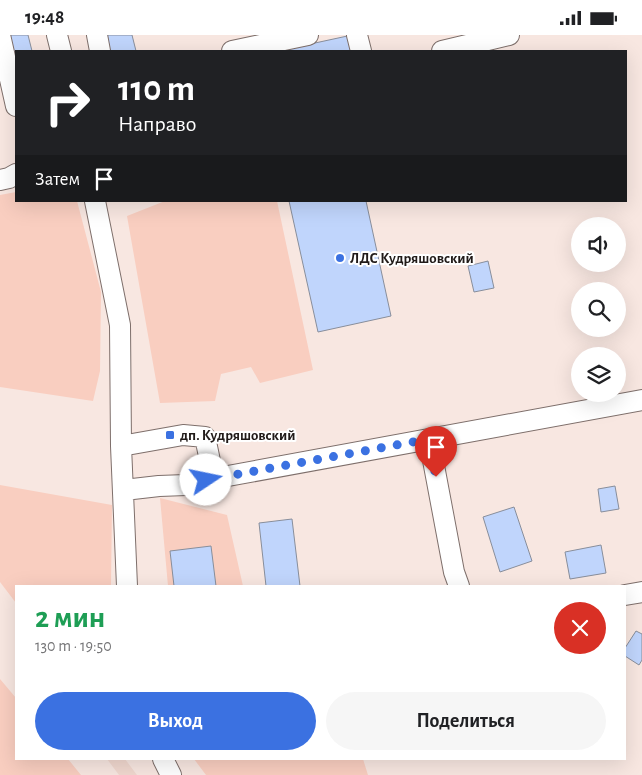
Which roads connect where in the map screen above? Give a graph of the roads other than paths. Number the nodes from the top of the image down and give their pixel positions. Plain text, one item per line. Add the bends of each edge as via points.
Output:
1 (0, 35) edge
2 (58, 35) edge
3 (97, 35) edge
4 (308, 35) edge
5 (357, 35) edge
6 (509, 35) edge
7 (61, 50) edge
8 (100, 50) edge
9 (237, 50) edge
10 (361, 50) edge
11 (446, 50) edge
12 (15, 102) edge
13 (15, 175) edge
14 (0, 180) edge
15 (95, 202) edge
16 (642, 400) edge
17 (429, 439) junction
18 (121, 446) junction
19 (206, 480) junction
20 (124, 490) junction
21 (127, 585) edge
22 (459, 585) edge
23 (642, 592) edge
24 (626, 595) edge
25 (164, 760) edge
26 (171, 775) edge

1 - 12 street
2 - 7 street
3 - 8 street
4 - 9 street
5 - 10 street
6 - 11 street
13 - 14 street
15 - 18 street via 120,325
16 - 17 street
17 - 19 street
17 - 22 street
18 - 19 street via 183,435 205,437 210,461
18 - 20 street
19 - 20 street via 186,485
20 - 21 street
23 - 24 street
25 - 26 street

